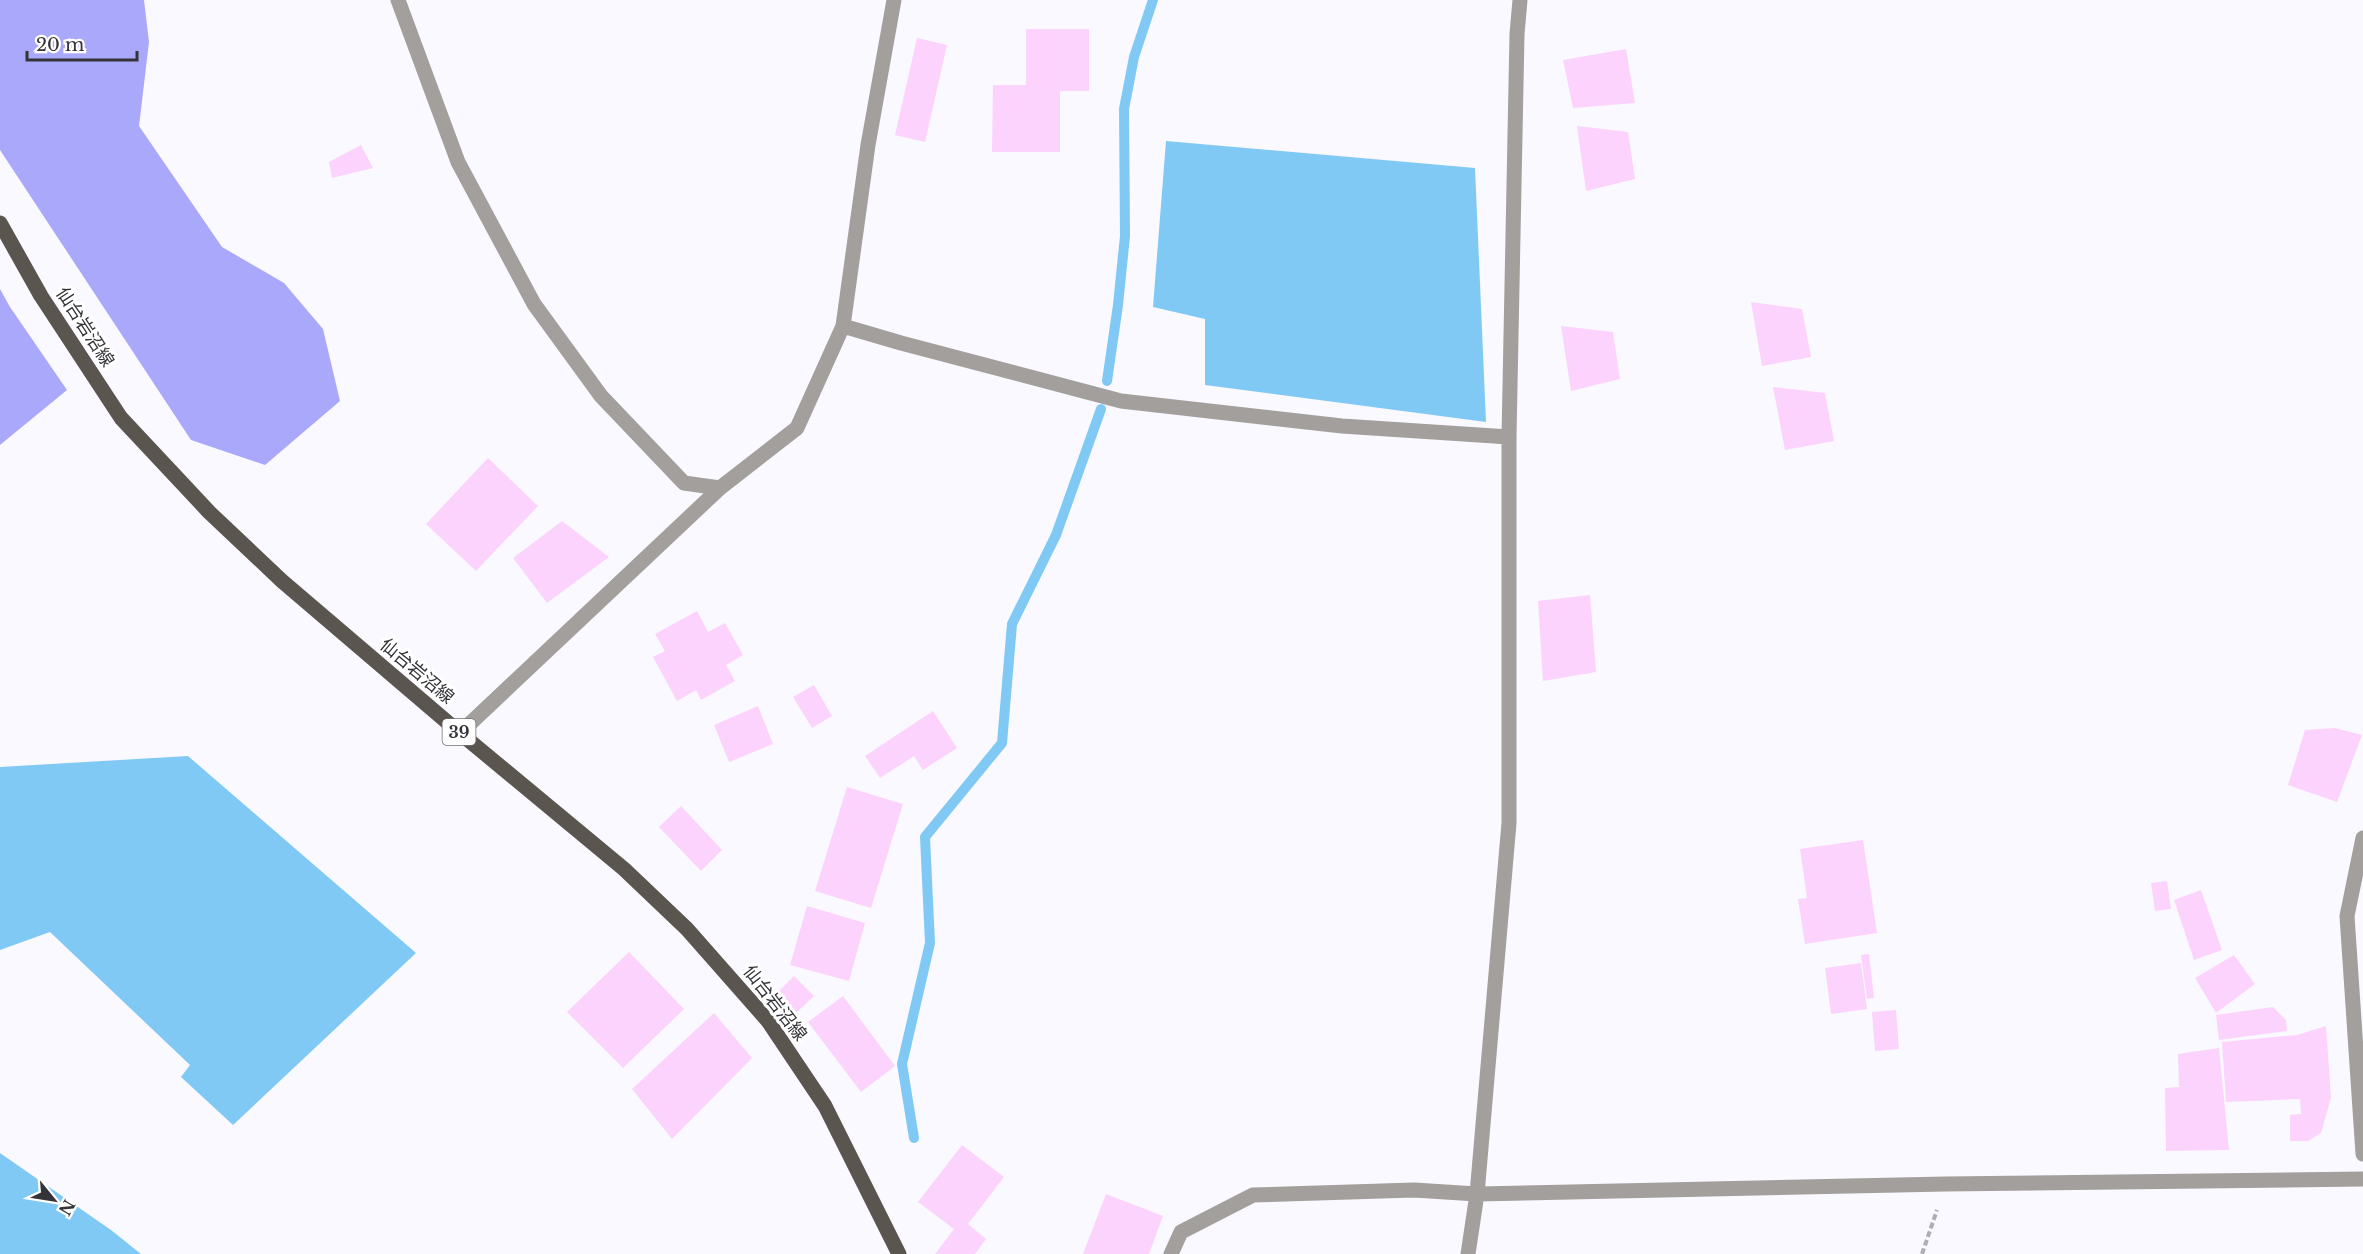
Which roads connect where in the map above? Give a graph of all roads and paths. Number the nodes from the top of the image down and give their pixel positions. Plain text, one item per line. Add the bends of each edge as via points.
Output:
1 (398, 0) edge
2 (894, 0) edge
3 (1520, 0) edge
4 (0, 224) edge
5 (843, 326) junction
6 (1509, 437) junction
7 (720, 488) junction
8 (460, 733) junction
9 (2363, 838) edge
10 (2363, 1145) edge
11 (2363, 1179) edge
12 (1946, 1184) junction
13 (1477, 1194) junction
14 (899, 1254) edge
15 (1171, 1254) edge
16 (1468, 1254) edge
17 (1922, 1254) edge

1 - 7 street via 458,162 534,304 601,396 684,483
2 - 5 street via 868,145
3 - 6 street
4 - 8 main road, 仙台岩沼線 / 39 via 40,296 121,418 209,512 282,581
5 - 6 street via 1121,401 1342,426
5 - 7 street via 797,428
6 - 13 street via 1509,824
7 - 8 street
8 - 14 main road, 仙台岩沼線 / 39 via 624,869 687,929 768,1021 825,1106
9 - 10 street via 2347,916
11 - 12 street
12 - 13 street
12 - 17 path
13 - 15 street via 1414,1190 1253,1195 1181,1232
13 - 16 street

